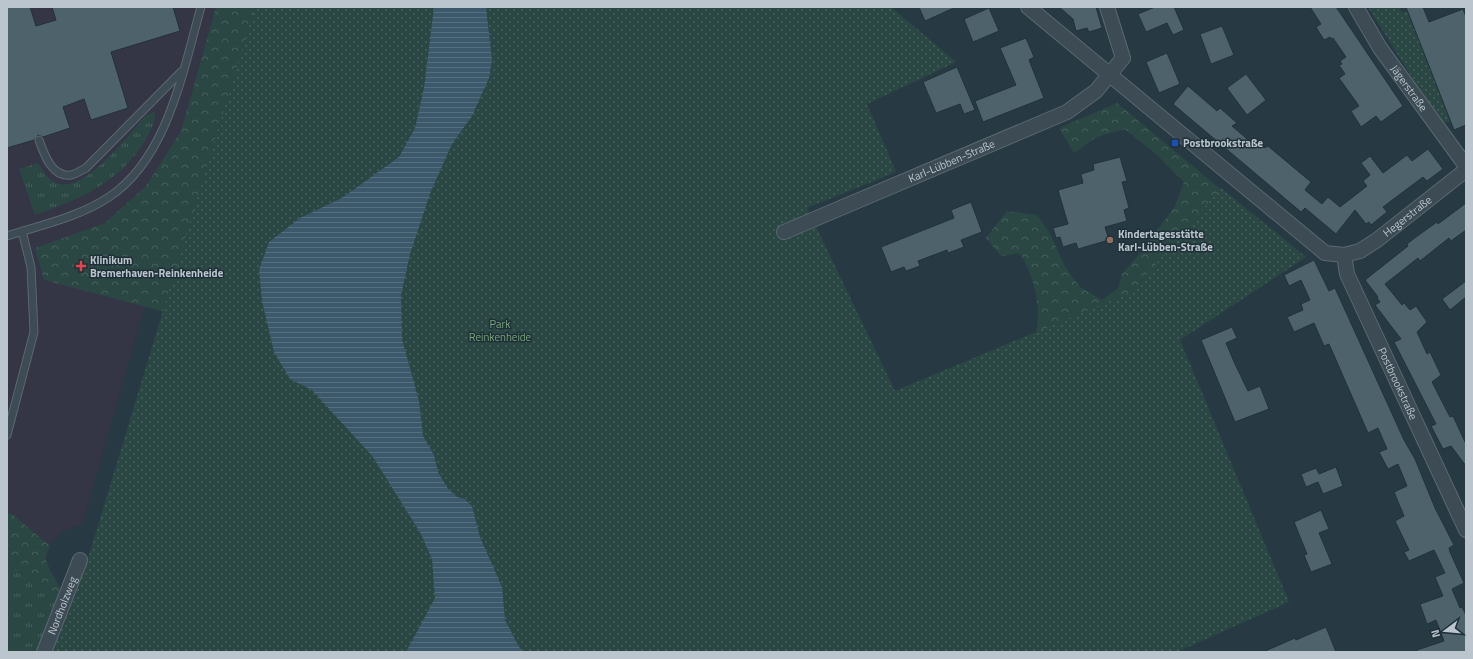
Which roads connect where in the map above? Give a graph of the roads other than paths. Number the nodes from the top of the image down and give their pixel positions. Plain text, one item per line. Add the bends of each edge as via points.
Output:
1 (202, 7) edge
2 (1028, 7) edge
3 (1107, 7) edge
4 (1356, 7) edge
5 (183, 70) junction
6 (1110, 75) junction
7 (39, 140) dead end
8 (1466, 166) edge
9 (1466, 170) edge
10 (22, 231) junction
11 (784, 232) dead end
12 (7, 236) edge
13 (1344, 255) junction
14 (7, 435) edge
15 (1466, 530) edge
16 (80, 560) dead end
17 (44, 652) edge

1 - 5 lane
2 - 6 street
3 - 6 street, Karl-Lübben-Straße via 1124,58
4 - 8 street, Jägerstraße via 1380,48
5 - 7 lane via 86,168 71,175 59,172 47,162
5 - 10 lane via 166,124 152,152 132,177 109,197 77,213
6 - 11 street, Karl-Lübben-Straße via 1096,91 1067,112
6 - 13 street via 1319,249 1325,253
9 - 13 street, Hegerstraße via 1377,240 1360,251
10 - 12 lane
10 - 14 lane via 31,267 34,332
13 - 15 street, Postbrookstraße via 1347,274
16 - 17 street, Nordholzweg

